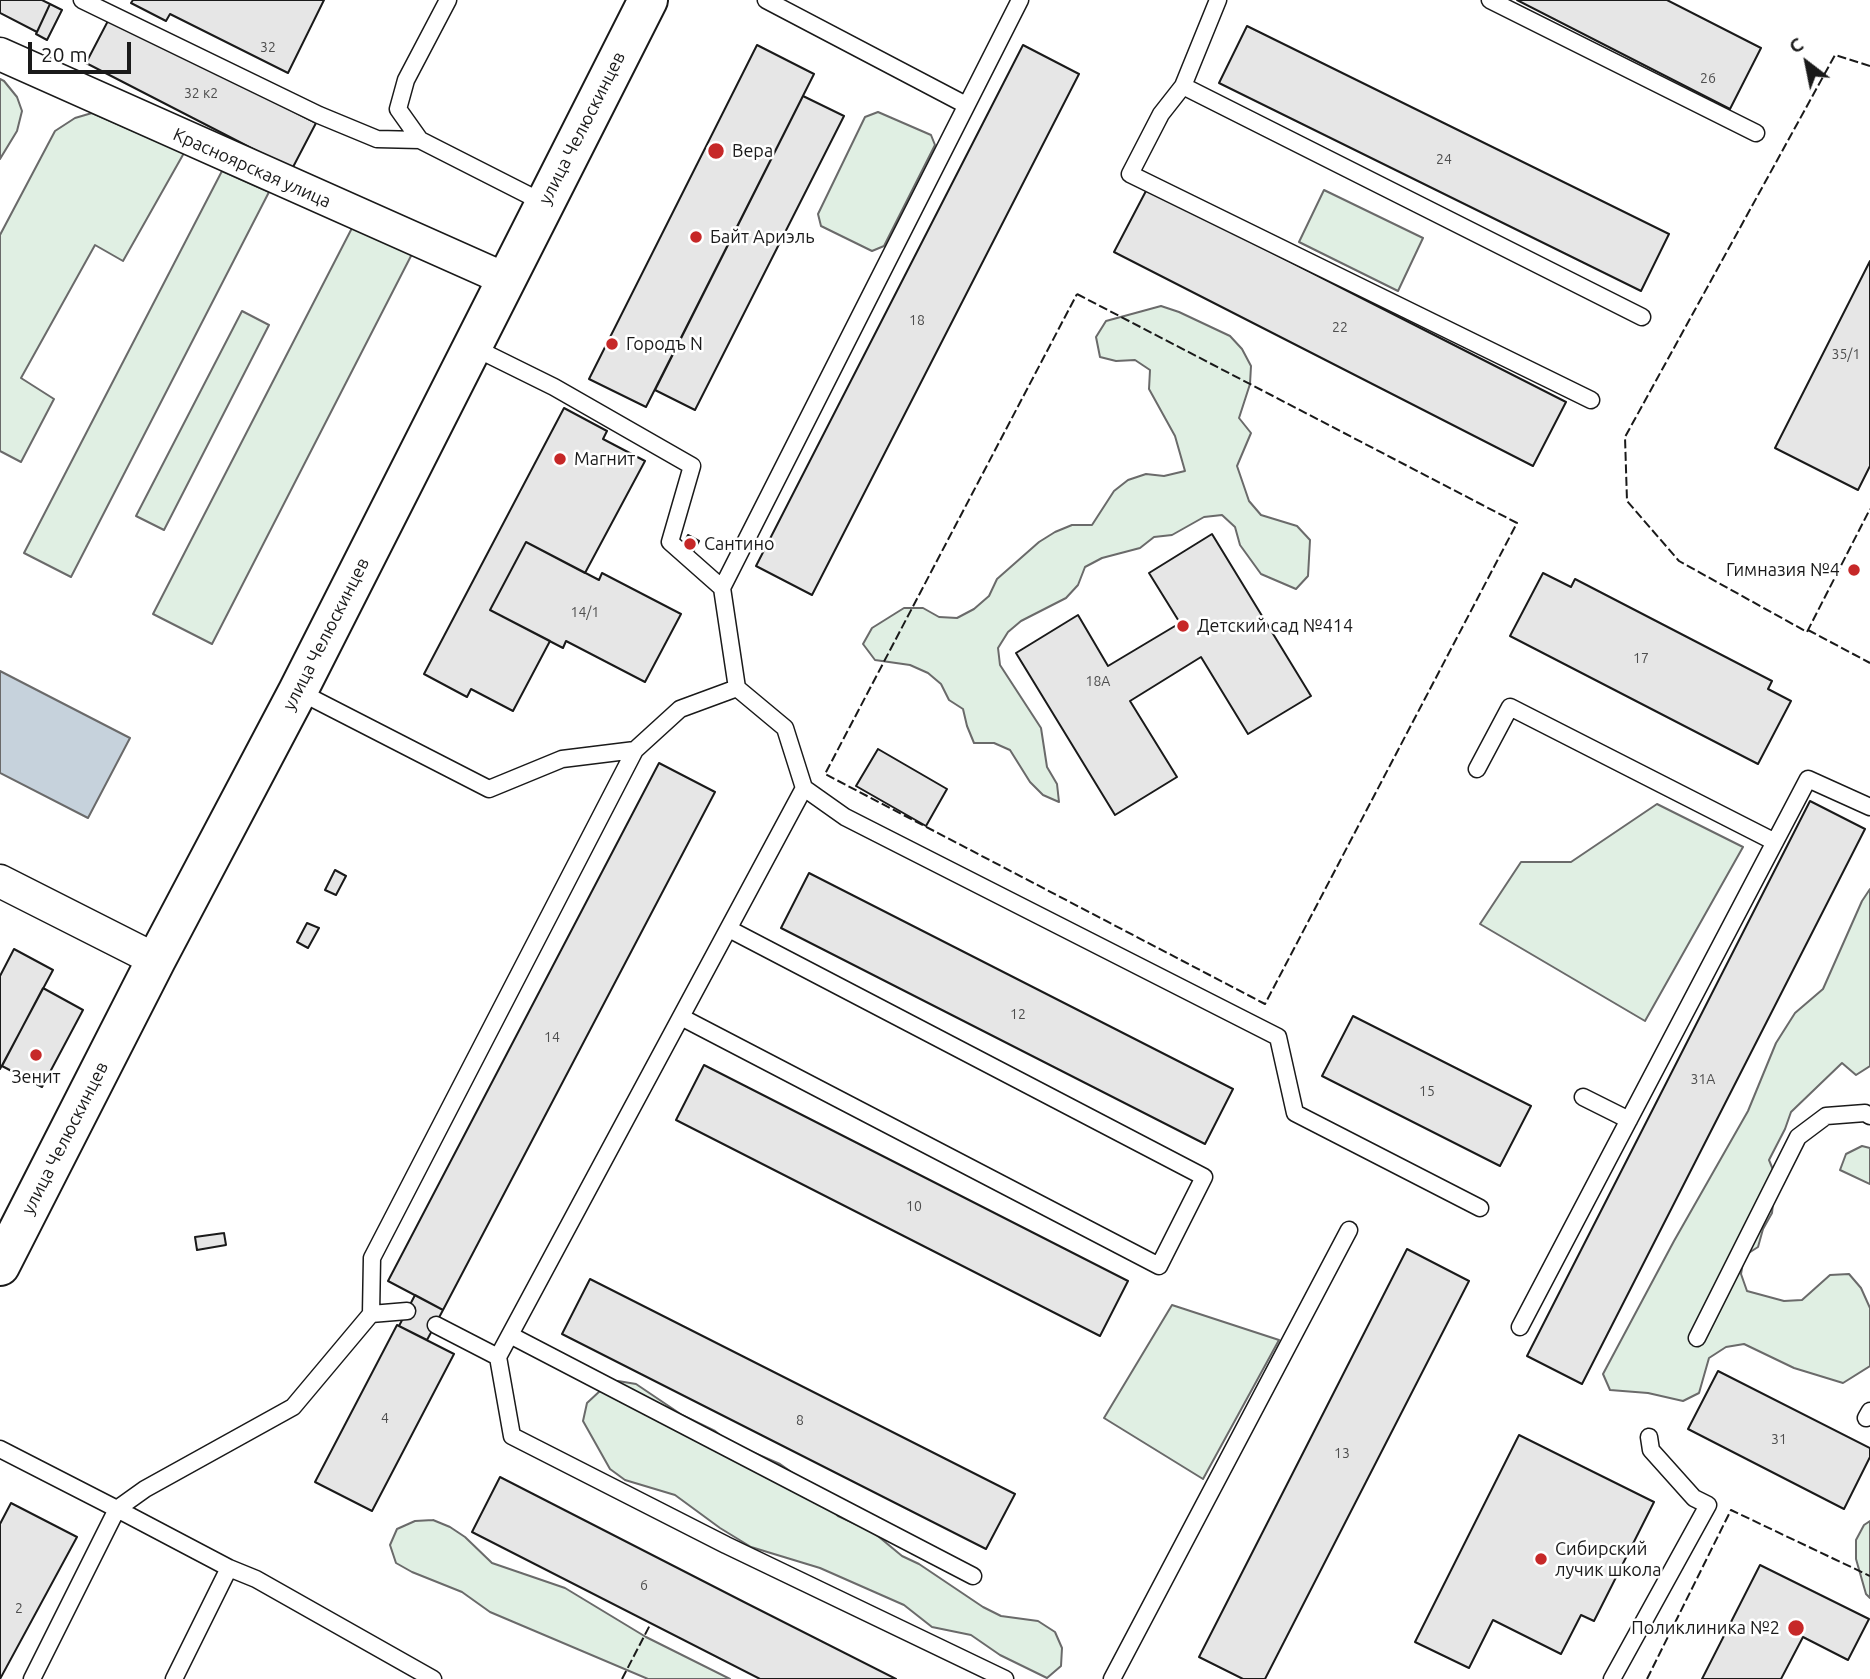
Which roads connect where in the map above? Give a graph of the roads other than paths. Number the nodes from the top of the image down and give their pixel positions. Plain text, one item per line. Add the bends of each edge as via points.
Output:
1 (83, 0) edge
2 (448, 0) edge
3 (648, 0) edge
4 (766, 0) edge
5 (1020, 0) edge
6 (1218, 0) edge
7 (1490, 0) edge
8 (0, 54) edge
9 (1183, 86) junction
10 (966, 106) junction
11 (1756, 133) dead end
12 (420, 140) junction
13 (544, 203) junction
14 (505, 279) junction
15 (1643, 317) dead end
16 (471, 346) junction
17 (1591, 400) dead end
18 (723, 588) junction
19 (737, 688) junction
20 (298, 691) junction
21 (635, 750) junction
22 (1477, 769) dead end
23 (804, 788) junction
24 (1870, 807) edge
25 (1775, 842) junction
26 (0, 881) edge
27 (729, 929) junction
28 (156, 960) junction
29 (681, 1017) junction
30 (1583, 1097) dead end
31 (1870, 1116) edge
32 (1629, 1120) junction
33 (1480, 1208) dead end
34 (1349, 1230) dead end
35 (0, 1266) edge
36 (407, 1311) dead end
37 (371, 1314) junction
38 (436, 1325) dead end
39 (1520, 1327) dead end
40 (510, 1335) junction
41 (1697, 1338) dead end
42 (498, 1357) junction
43 (1649, 1437) dead end
44 (0, 1449) edge
45 (117, 1509) junction
46 (229, 1568) junction
47 (972, 1576) dead end
48 (32, 1679) edge
49 (174, 1679) edge
50 (433, 1679) edge
51 (1005, 1679) edge
52 (1112, 1679) edge
53 (1612, 1679) edge

1 - 12 lane via 319,115 377,139
2 - 12 lane via 406,80 398,109
3 - 13 main road, улица Челюскинцев
4 - 10 lane
5 - 10 lane
6 - 9 lane
7 - 11 lane
8 - 14 street, Красноярская улица
9 - 15 lane
9 - 17 lane via 1161,114 1130,174
10 - 18 lane
12 - 13 lane
13 - 14 main road, улица Челюскинцев
14 - 16 main road, улица Челюскинцев
16 - 18 lane via 554,387 692,466 670,542
16 - 20 main road, улица Челюскинцев
18 - 19 lane
19 - 21 lane via 680,709
19 - 23 lane via 785,728
20 - 21 lane via 489,789 562,759
20 - 28 main road, улица Челюскинцев
21 - 37 lane via 372,1258
22 - 25 lane via 1510,707
23 - 27 lane
23 - 33 lane via 845,817 1278,1037 1295,1113
24 - 25 lane via 1808,779
25 - 32 lane
26 - 28 street
27 - 29 lane
27 - 29 lane via 1204,1177 1159,1266
28 - 35 main road, улица Челюскинцев
29 - 40 lane
30 - 32 lane
31 - 41 lane via 1826,1116 1798,1137
32 - 39 lane
34 - 52 lane
36 - 37 lane
37 - 45 lane via 293,1407
38 - 42 lane
40 - 42 lane
40 - 47 lane
42 - 51 lane via 512,1436
43 - 53 lane via 1651,1450 1694,1498 1708,1505
44 - 45 lane
45 - 46 lane
45 - 48 lane
46 - 49 lane
46 - 50 lane

